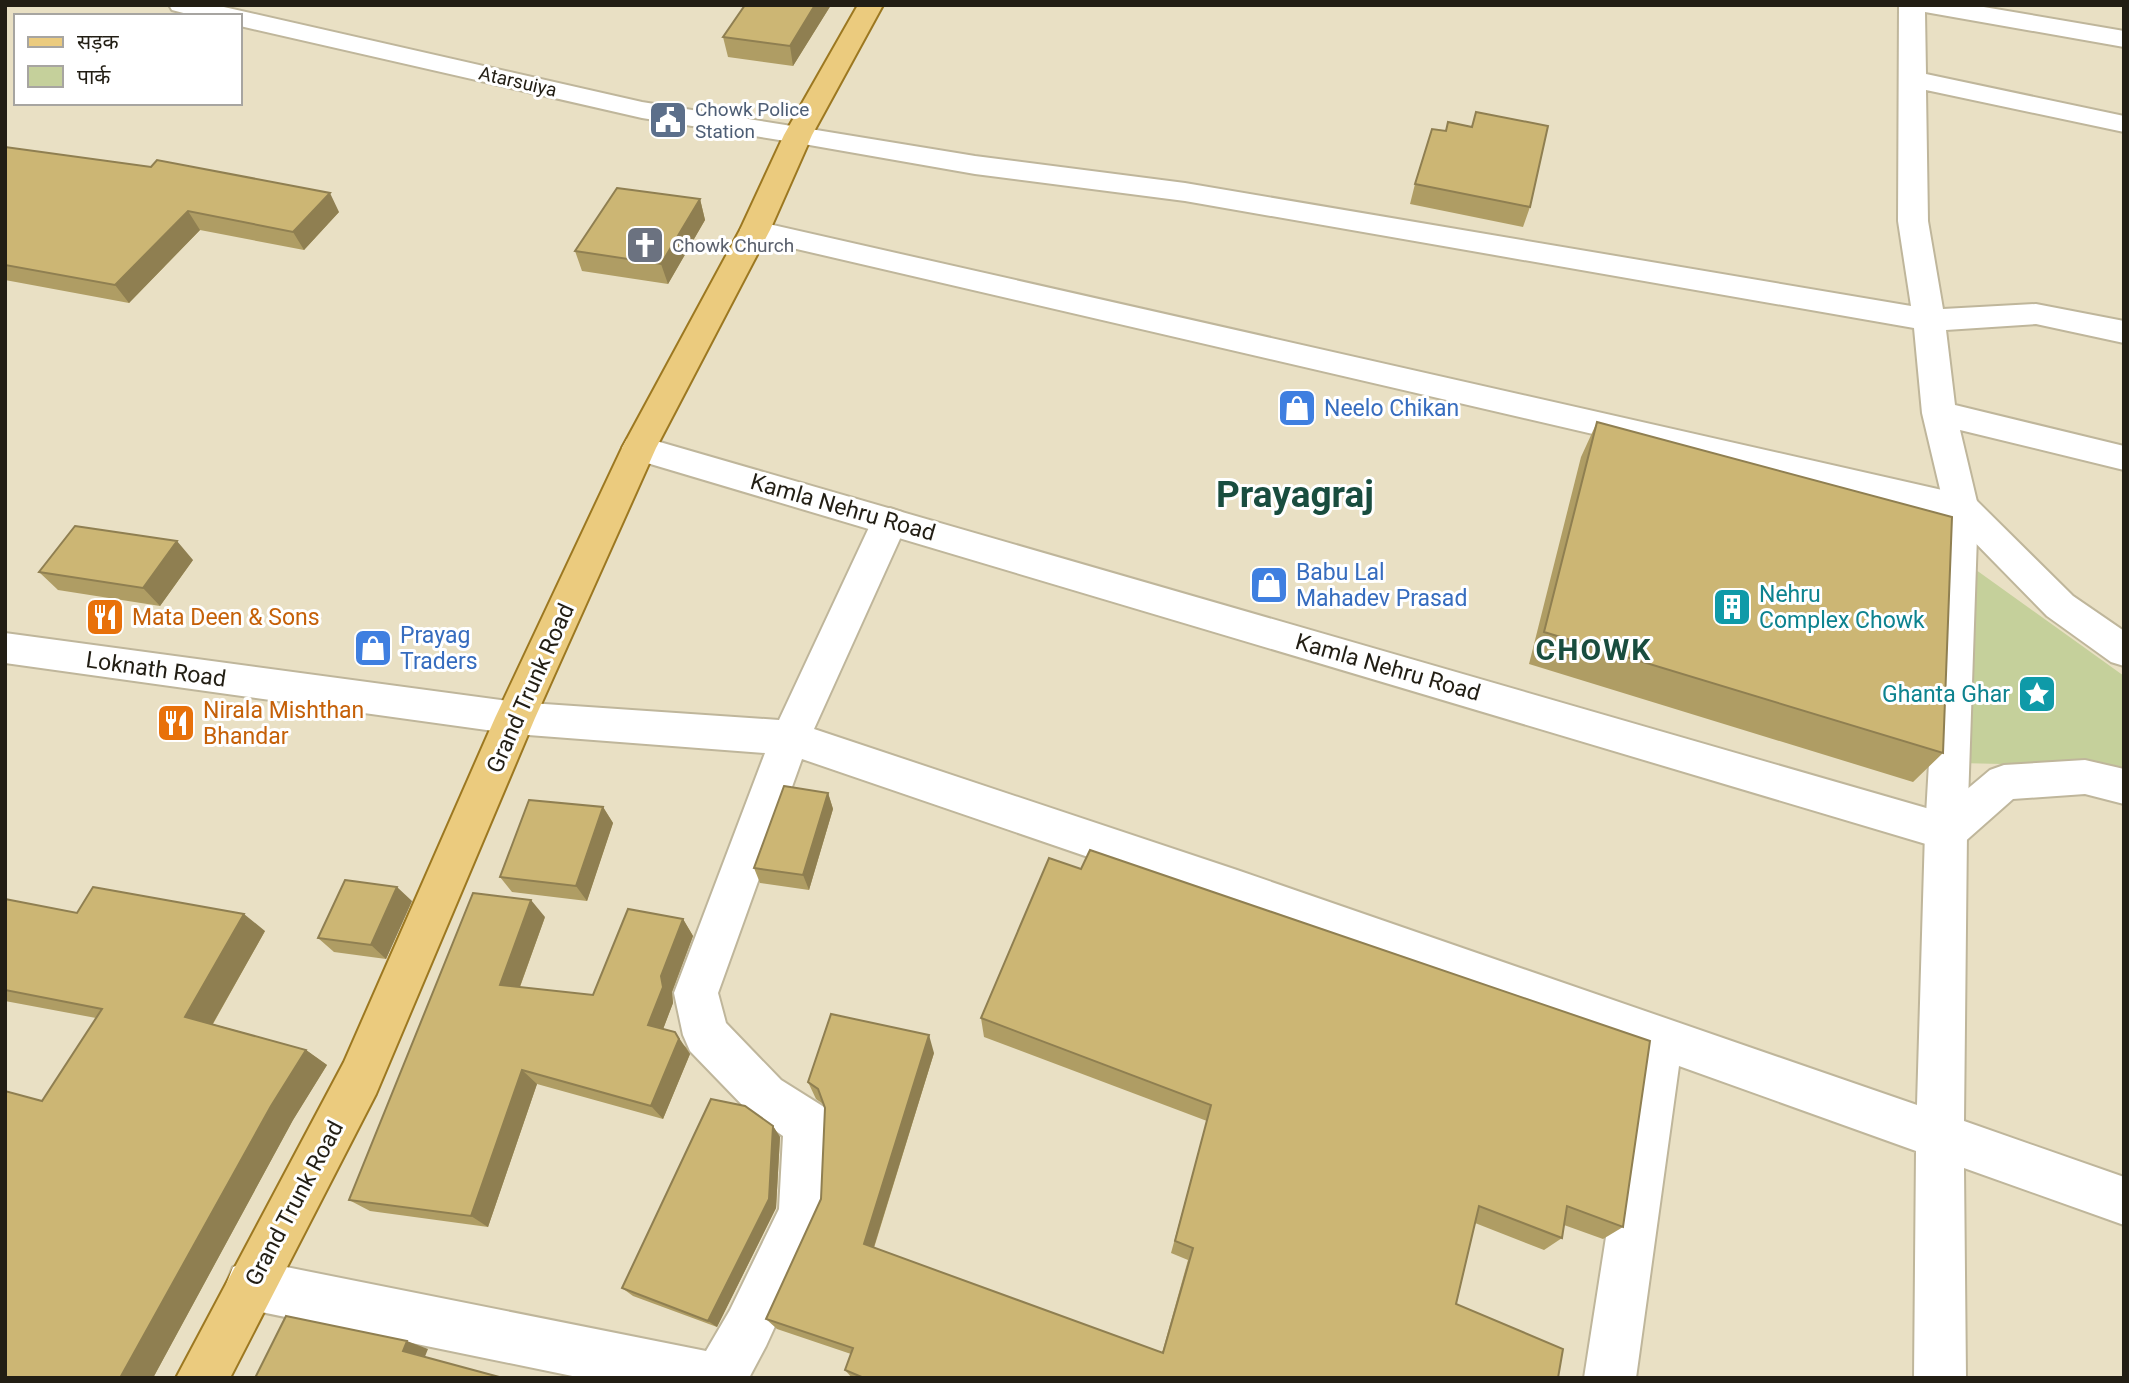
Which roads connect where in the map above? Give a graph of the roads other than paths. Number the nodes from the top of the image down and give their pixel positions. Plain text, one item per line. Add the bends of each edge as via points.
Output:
1 (181, 5) edge
2 (871, 5) edge
3 (1912, 5) edge
4 (1927, 5) edge
5 (220, 14) edge
6 (242, 18) edge
7 (2124, 39) edge
8 (1912, 79) junction
9 (2124, 124) edge
10 (798, 135) junction
11 (755, 230) junction
12 (1929, 320) junction
13 (2124, 332) edge
14 (1939, 413) junction
15 (639, 448) junction
16 (2124, 458) edge
17 (1961, 506) junction
18 (890, 521) junction
19 (5, 648) edge
20 (2124, 651) edge
21 (515, 718) junction
22 (790, 738) junction
23 (2124, 788) edge
24 (1946, 832) junction
25 (1661, 1038) junction
26 (1940, 1136) junction
27 (2124, 1201) edge
28 (251, 1285) junction
29 (202, 1378) edge
30 (710, 1378) edge
31 (720, 1378) edge
32 (1610, 1378) edge
33 (1940, 1378) edge

1 - 5 street
2 - 10 main road, Grand Trunk Road
3 - 8 street
4 - 7 street
6 - 10 street, Atarsuiya via 642,110
8 - 9 street
8 - 12 street via 1913,221
10 - 11 main road, Grand Trunk Road
10 - 12 street, Atarsuiya via 975,165 1185,192
11 - 15 main road, Grand Trunk Road
11 - 17 street
12 - 13 street, Atarsuiya via 2036,314
12 - 14 street
14 - 16 street
14 - 17 street
15 - 18 street, Kamla Nehru Road
15 - 21 main road, Grand Trunk Road
17 - 20 street via 2060,606
17 - 24 street
18 - 22 street
18 - 24 street, Kamla Nehru Road
19 - 21 street, Loknath Road
21 - 22 street, Loknath Road
21 - 28 main road, Grand Trunk Road via 360,1078
22 - 25 street, Loknath Road
22 - 31 street via 696,993 706,1035 765,1096 807,1124 803,1212
23 - 24 street via 2085,777 2004,782
24 - 26 street
25 - 26 street, Loknath Road
25 - 32 street
26 - 27 street, Loknath Road
26 - 33 street
28 - 29 main road, Grand Trunk Road
28 - 30 street

